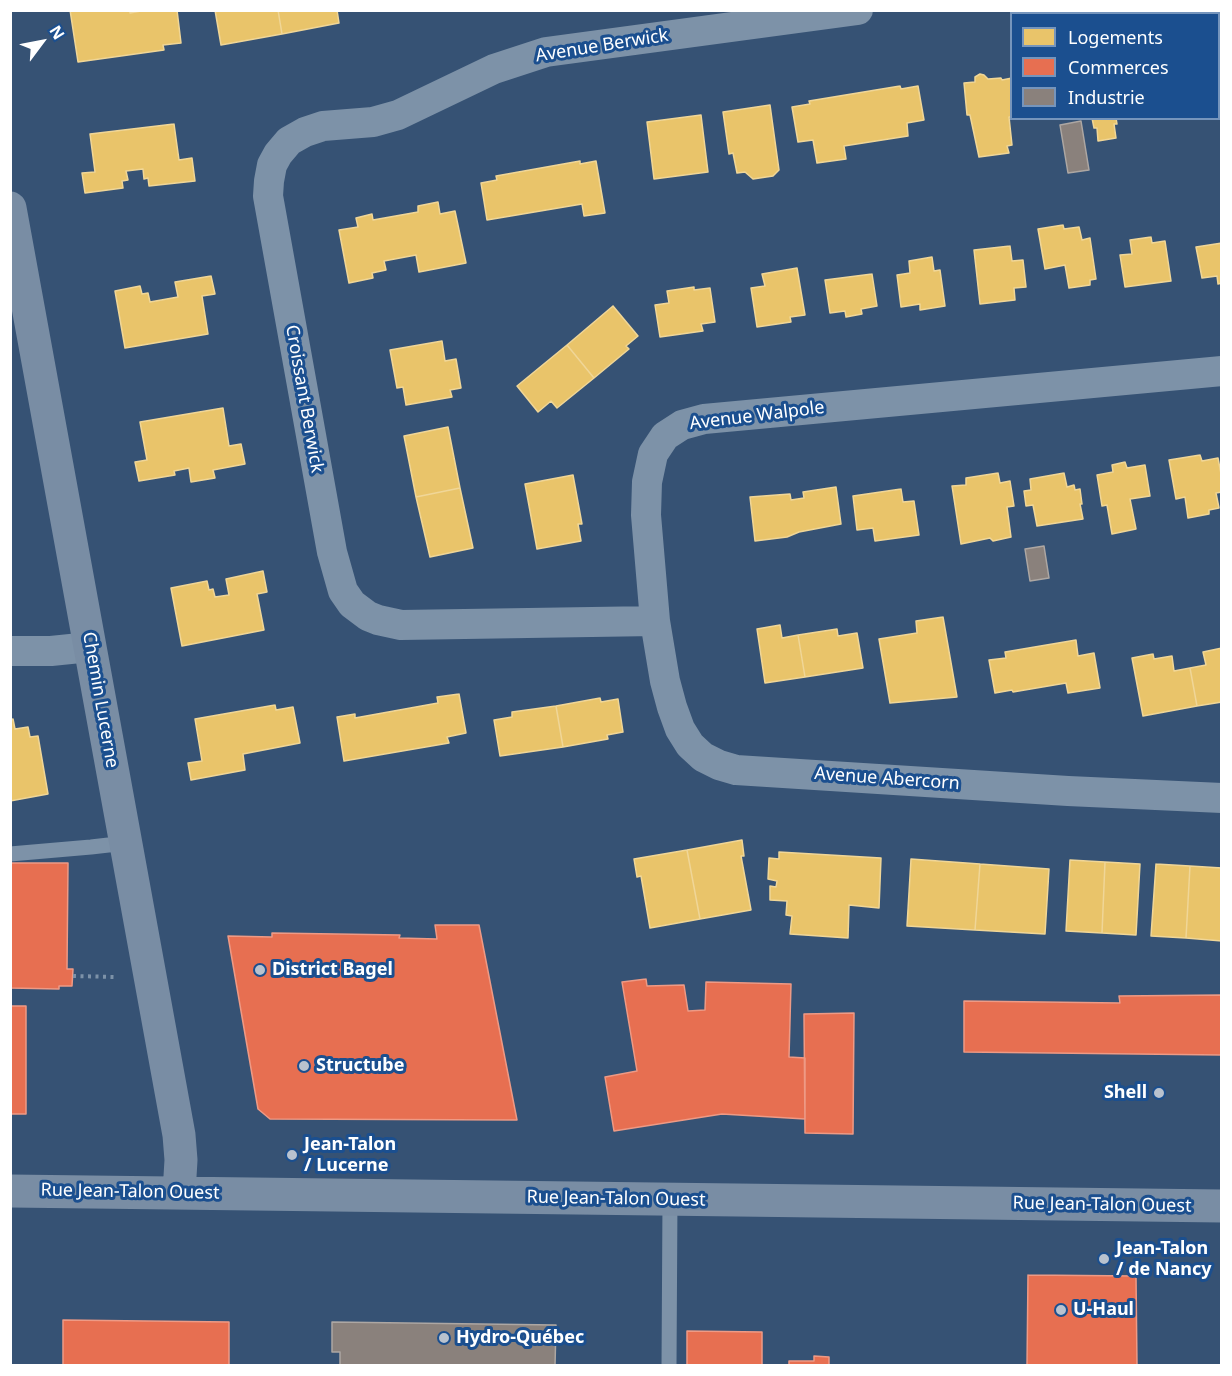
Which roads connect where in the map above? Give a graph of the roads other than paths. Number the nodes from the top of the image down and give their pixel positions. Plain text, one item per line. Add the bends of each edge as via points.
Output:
1 (858, 10) edge
2 (289, 141) joint
3 (10, 208) edge
4 (1221, 371) edge
5 (655, 621) junction
6 (90, 647) junction
7 (10, 651) edge
8 (1221, 798) edge
9 (126, 843) junction
10 (10, 854) edge
11 (10, 1191) edge
12 (179, 1193) junction
13 (670, 1199) junction
14 (1221, 1206) edge
15 (669, 1365) edge

1 - 2 street, Avenue Berwick via 546,52 494,69 398,115 373,122 323,126
2 - 5 street, Croissant Berwick via 272,165 268,196 332,552 343,591 352,604 368,616 401,625
3 - 6 main road, Chemin Lucerne
4 - 5 street, Avenue Walpole via 704,419 682,425 665,436 653,454 647,482
5 - 8 street, Avenue Abercorn via 665,681 681,729 690,745 719,765 736,770
6 - 7 street
6 - 9 main road, Chemin Lucerne
9 - 10 lane
9 - 12 main road, Chemin Lucerne via 179,1135
11 - 12 main road, Rue Jean-Talon Ouest
12 - 13 main road, Rue Jean-Talon Ouest
13 - 14 main road, Rue Jean-Talon Ouest
13 - 15 lane

